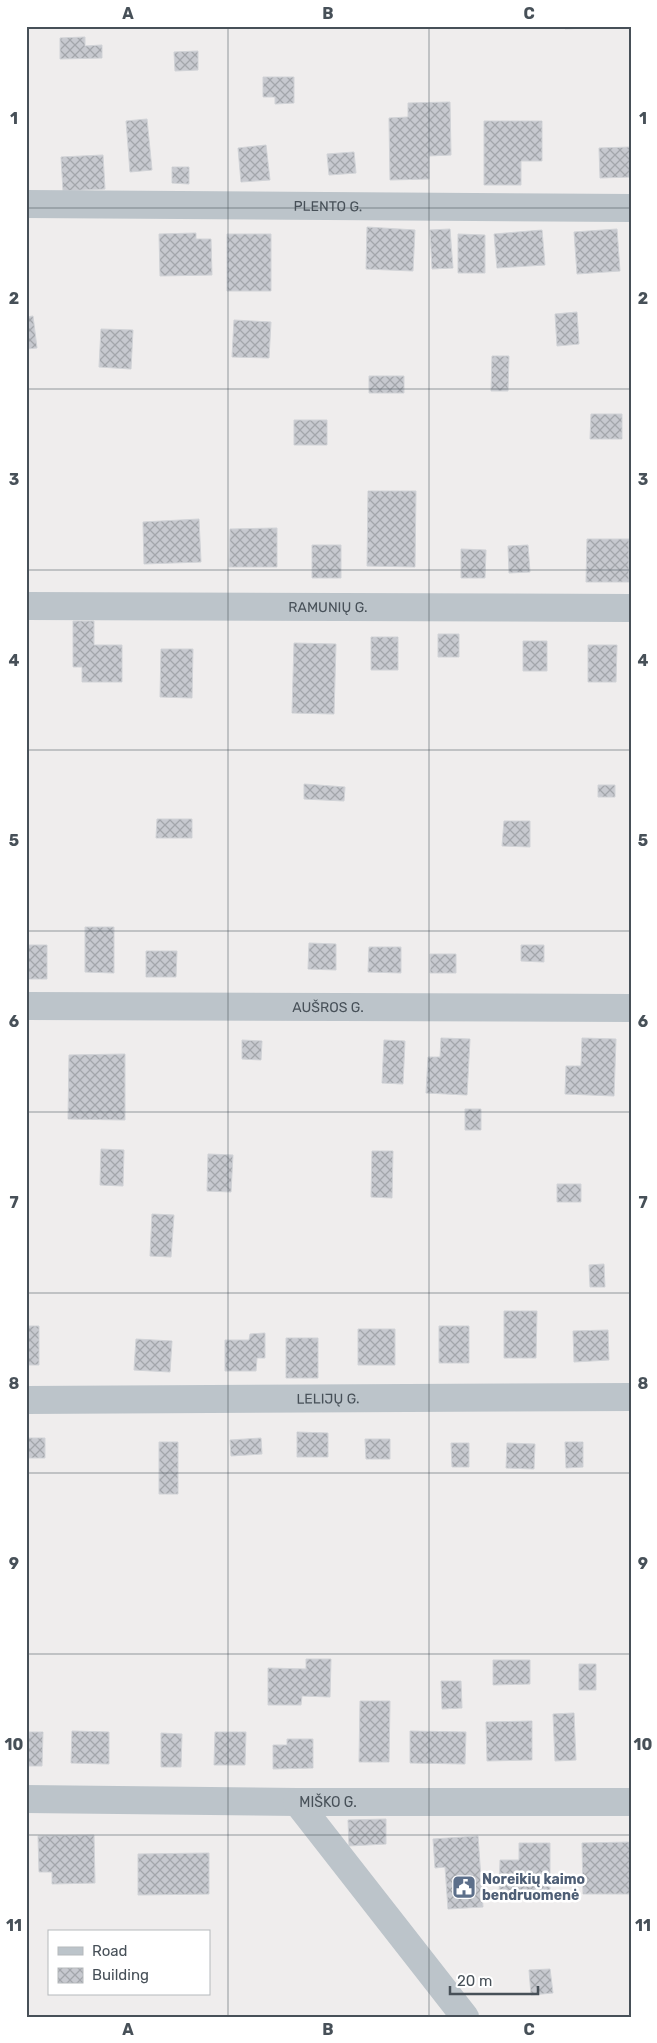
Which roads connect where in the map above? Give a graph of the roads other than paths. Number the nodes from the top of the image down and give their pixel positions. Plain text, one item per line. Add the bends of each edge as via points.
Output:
1 (26, 204) edge
2 (631, 208) edge
3 (26, 606) edge
4 (631, 608) edge
5 (26, 1006) edge
6 (631, 1008) edge
7 (631, 1397) edge
8 (26, 1400) edge
9 (26, 1799) edge
10 (297, 1802) junction
11 (631, 1802) edge
12 (465, 2017) edge

1 - 2 street, PLENTO G.
3 - 4 street, RAMUNIŲ G.
5 - 6 street, AUŠROS G.
7 - 8 street, LELIJŲ G.
9 - 10 street, MIŠKO G.
10 - 11 street, MIŠKO G.
10 - 12 street

